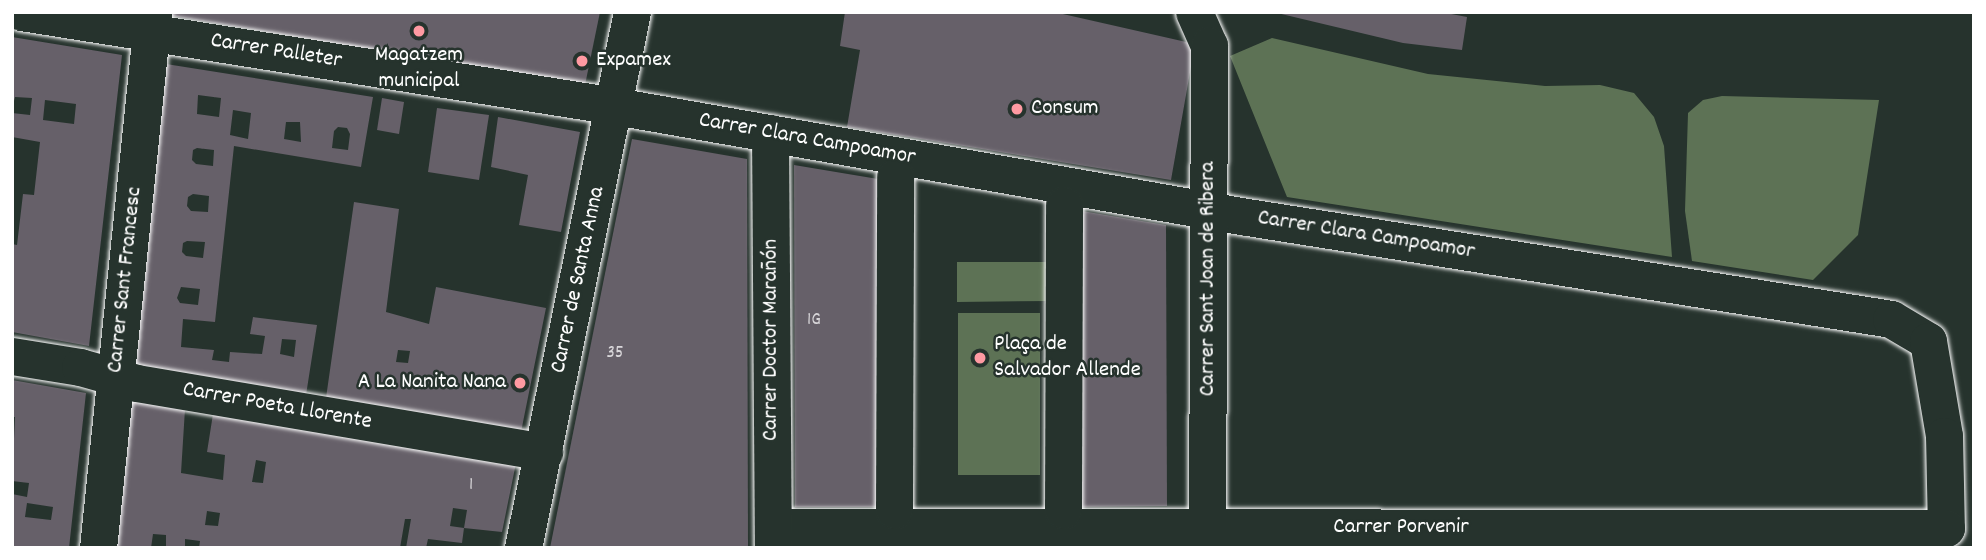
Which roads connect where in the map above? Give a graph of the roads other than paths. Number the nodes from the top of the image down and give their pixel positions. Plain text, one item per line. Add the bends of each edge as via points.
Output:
1 (21, 12) edge
2 (632, 12) edge
3 (1195, 13) edge
4 (152, 22) edge
5 (615, 106) junction
6 (770, 133) junction
7 (895, 177) dead end
8 (1064, 205) dead end
9 (1209, 210) junction
10 (12, 356) edge
11 (117, 376) junction
12 (544, 452) junction
13 (894, 510) dead end
14 (1063, 510) dead end
15 (1946, 528) joint
16 (773, 537) edge
17 (1207, 538) edge
18 (98, 548) edge
19 (523, 548) edge

1 - 4 street, Carrer Palleter
2 - 5 street, Carrer de Santa Anna
3 - 9 street, Carrer Sant Joan de Ribera via 1209,45
4 - 5 street, Carrer Palleter
4 - 11 street, Carrer Sant Francesc
5 - 6 street, Carrer Clara Campoamor
5 - 12 street, Carrer de Santa Anna
6 - 9 street, Carrer Clara Campoamor
6 - 16 street, Carrer Doctor Marañón
7 - 13 street
8 - 14 street
9 - 15 street, Carrer Clara Campoamor via 1891,319 1928,341 1944,436
9 - 17 street, Carrer Sant Joan de Ribera
10 - 11 street, Carrer Poeta Llorente
11 - 12 street, Carrer Poeta Llorente
11 - 18 street, Carrer Sant Francesc
12 - 19 street, Carrer de Santa Anna
15 - 17 street, Carrer Porvenir
16 - 17 street, Carrer Porvenir

